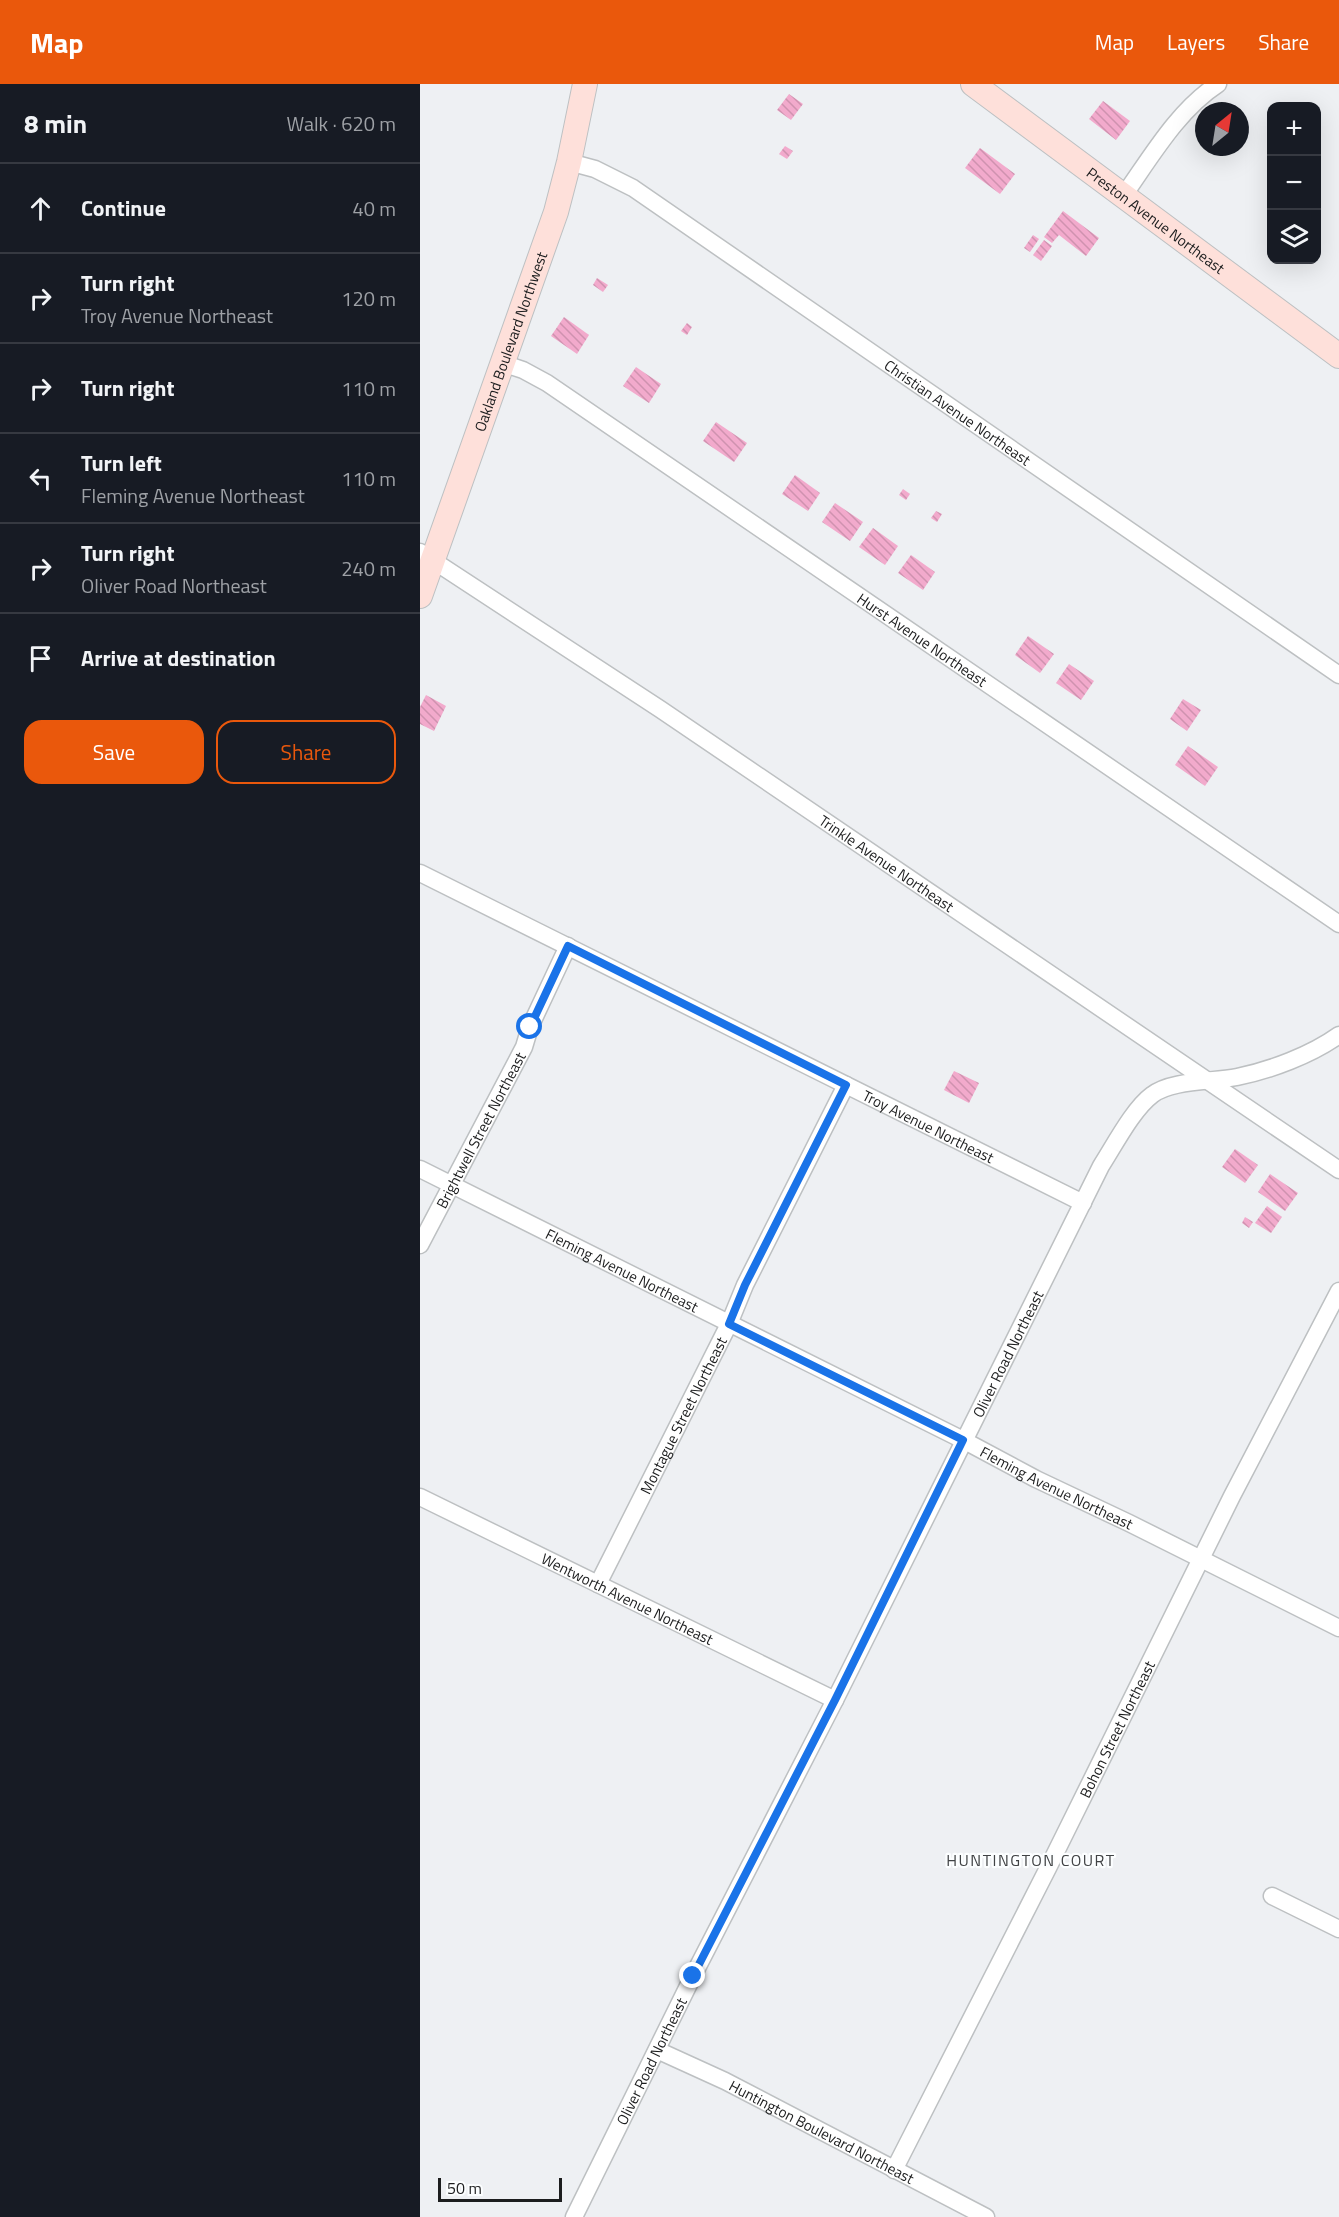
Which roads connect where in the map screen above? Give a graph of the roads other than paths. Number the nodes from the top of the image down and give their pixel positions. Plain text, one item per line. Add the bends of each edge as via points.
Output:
1 (585, 84) edge
2 (973, 84) edge
3 (1218, 84) edge
4 (569, 162) junction
5 (1124, 195) junction
6 (1339, 356) edge
7 (502, 363) junction
8 (426, 556) edge
9 (420, 596) edge
10 (1339, 675) edge
11 (420, 873) edge
12 (1339, 924) edge
13 (568, 946) junction
14 (1339, 1035) edge
15 (1208, 1082) junction
16 (846, 1085) junction
17 (420, 1169) edge
18 (1339, 1170) edge
19 (450, 1185) junction
20 (1083, 1203) junction
21 (420, 1245) edge
22 (1339, 1291) edge
23 (729, 1324) junction
24 (963, 1440) junction
25 (420, 1497) edge
26 (1201, 1559) junction
27 (598, 1584) junction
28 (1339, 1628) edge
29 (835, 1700) junction
30 (1272, 1896) dead end
31 (1339, 1929) edge
32 (657, 2050) junction
33 (894, 2170) junction
34 (574, 2217) edge
35 (986, 2217) edge

1 - 4 street, Oakland Boulevard Northwest
2 - 5 street, Preston Avenue Northeast
3 - 5 street via 1191,107
4 - 7 street, Oakland Boulevard Northwest via 549,232
4 - 10 street, Christian Avenue Northeast via 595,169 633,188
5 - 6 street, Preston Avenue Northeast
7 - 8 street, Oakland Boulevard Northwest
7 - 12 street, Hurst Avenue Northeast via 547,383
8 - 9 street, Oakland Boulevard Northwest
8 - 15 street, Trinkle Avenue Northeast via 660,709
11 - 13 street, Troy Avenue Northeast
13 - 16 street, Troy Avenue Northeast
13 - 19 street, Brightwell Street Northeast via 524,1047
14 - 15 street, Oliver Road Northeast via 1280,1064
15 - 18 street, Trinkle Avenue Northeast
15 - 20 street, Oliver Road Northeast via 1171,1085 1151,1095 1119,1138
16 - 20 street, Troy Avenue Northeast
16 - 23 street, Montague Street Northeast
17 - 19 street, Fleming Avenue Northeast
19 - 21 street, Brightwell Street Northeast
19 - 23 street, Fleming Avenue Northeast
20 - 24 street, Oliver Road Northeast
22 - 26 street, Bohon Street Northeast
23 - 24 street, Fleming Avenue Northeast
23 - 27 street, Montague Street Northeast
24 - 26 street, Fleming Avenue Northeast
24 - 29 street, Oliver Road Northeast
25 - 27 street, Wentworth Avenue Northeast
26 - 28 street, Fleming Avenue Northeast
26 - 33 street, Bohon Street Northeast
27 - 29 street, Wentworth Avenue Northeast
29 - 32 street, Oliver Road Northeast
30 - 31 street
32 - 33 street, Huntington Boulevard Northeast via 725,2081
32 - 34 street, Oliver Road Northeast
33 - 35 street, Huntington Boulevard Northeast

